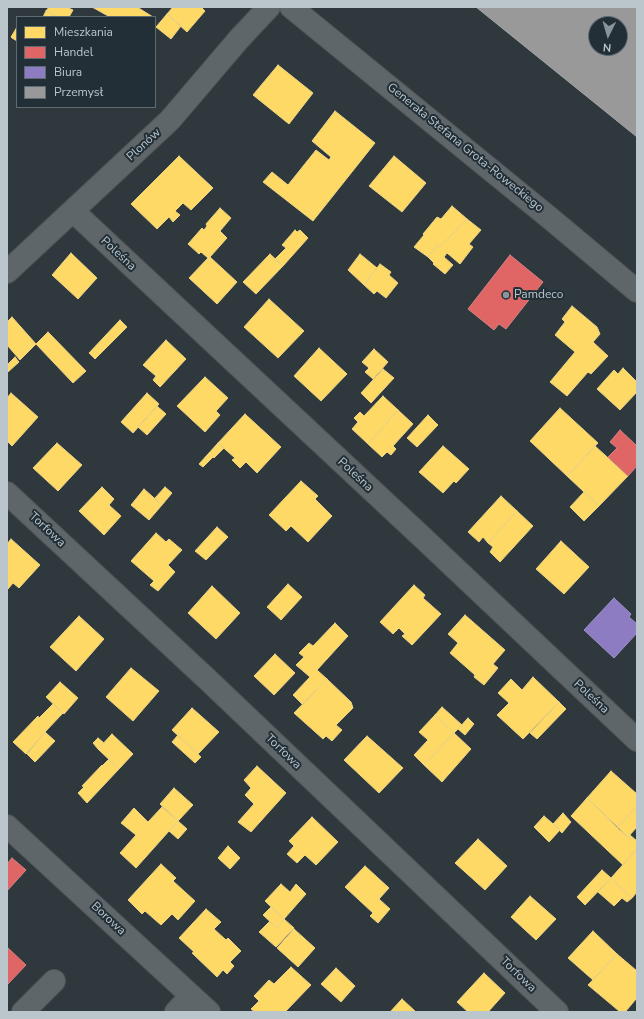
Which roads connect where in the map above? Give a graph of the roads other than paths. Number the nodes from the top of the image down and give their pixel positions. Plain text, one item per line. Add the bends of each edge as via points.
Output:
1 (269, 7) edge
2 (291, 7) edge
3 (73, 211) junction
4 (7, 272) edge
5 (637, 291) edge
6 (7, 493) edge
7 (637, 740) edge
8 (7, 826) edge
9 (54, 980) dead end
10 (191, 996) junction
11 (23, 1012) edge
12 (176, 1012) edge
13 (209, 1012) edge
14 (557, 1012) edge

1 - 3 street, Plonów via 170,120
2 - 5 street, Generała Stefana Grota-Roweckiego
3 - 4 street, Plonów
3 - 7 street, Poleśna
6 - 14 street, Torfowa
8 - 10 street, Borowa
9 - 11 street
10 - 12 street
10 - 13 street, Borowa

